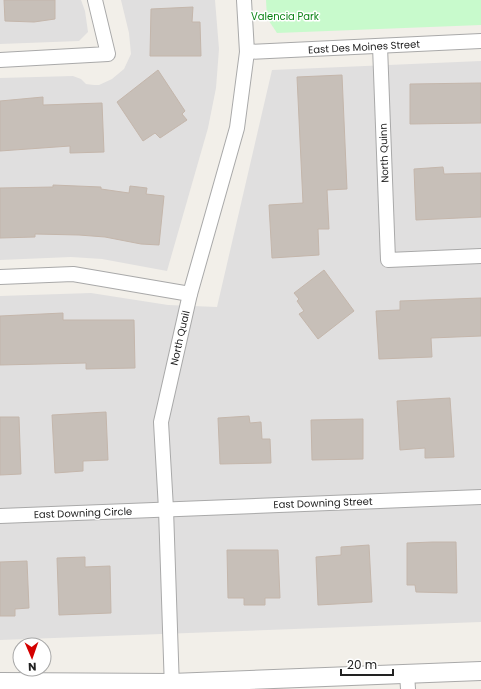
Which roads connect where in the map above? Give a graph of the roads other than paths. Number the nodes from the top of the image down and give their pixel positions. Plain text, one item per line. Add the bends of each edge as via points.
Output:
1 (95, 0) edge
2 (244, 0) edge
3 (481, 41) edge
4 (380, 46) junction
5 (247, 52) junction
6 (0, 60) edge
7 (481, 256) edge
8 (0, 277) edge
9 (190, 294) junction
10 (481, 497) edge
11 (166, 509) junction
12 (0, 516) edge
13 (481, 671) edge
14 (0, 682) edge
15 (407, 682) edge
16 (172, 686) edge

1 - 6 street via 108,54
2 - 5 street, North Quail
3 - 4 street, East Des Moines Street
4 - 5 street, East Des Moines Street
4 - 7 street, North Quinn via 388,260
5 - 9 street, North Quail via 237,128
8 - 9 street via 73,274
9 - 11 street, North Quail via 161,422
10 - 11 street, East Downing Street
11 - 12 street, East Downing Circle
11 - 16 street, North Quail
13 - 15 street
14 - 16 street
15 - 16 street

